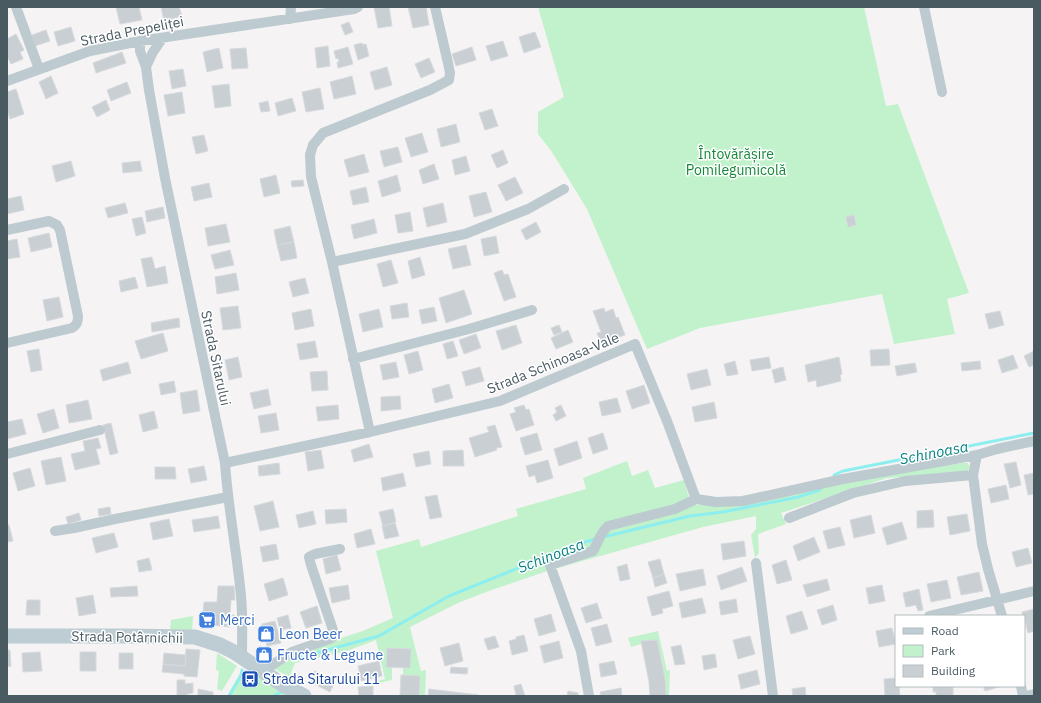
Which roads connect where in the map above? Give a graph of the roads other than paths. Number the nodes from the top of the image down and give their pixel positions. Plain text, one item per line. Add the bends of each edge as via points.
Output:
1 (16, 7) edge
2 (291, 7) edge
3 (358, 7) edge
4 (435, 7) edge
5 (924, 7) edge
6 (290, 19) junction
7 (162, 39) junction
8 (140, 42) junction
9 (146, 67) junction
10 (39, 69) junction
11 (7, 81) edge
12 (942, 92) dead end
13 (564, 189) dead end
14 (7, 230) edge
15 (332, 262) junction
16 (532, 310) dead end
17 (7, 343) edge
18 (354, 359) junction
19 (100, 430) dead end
20 (370, 432) junction
21 (1034, 441) edge
22 (7, 454) edge
23 (977, 455) junction
24 (225, 463) junction
25 (973, 475) junction
26 (228, 497) junction
27 (696, 499) junction
28 (790, 518) dead end
29 (55, 531) dead end
30 (340, 550) dead end
31 (756, 564) dead end
32 (1034, 591) edge
33 (997, 600) junction
34 (933, 615) edge
35 (1002, 615) edge
36 (7, 636) edge
37 (242, 658) junction
38 (263, 671) junction
39 (1034, 694) edge
40 (304, 696) edge
41 (589, 696) edge
42 (773, 696) edge
43 (1024, 696) edge

1 - 10 street
2 - 6 street
3 - 6 street, Strada Prepeliței
4 - 15 street via 450,73 449,80 323,133 313,145 310,155 311,177
5 - 12 street
6 - 7 street, Strada Prepeliței
7 - 8 street, Strada Prepeliței
7 - 9 street
8 - 9 street, Strada Sitarului via 140,51
8 - 10 street, Strada Prepeliței via 90,51
9 - 24 street, Strada Sitarului via 165,178
10 - 11 street, Strada Prepeliței
13 - 15 street via 528,209 465,234
14 - 17 street via 53,222 60,230 78,310 78,322 72,328
15 - 18 street
16 - 18 street
18 - 20 street
19 - 22 street
20 - 24 street, Strada Schinoasa-Vale
20 - 27 street, Strada Schinoasa-Vale via 500,401 636,344
21 - 23 street
23 - 25 street
23 - 27 street via 843,479 743,501 716,502
24 - 26 street, Strada Sitarului
25 - 28 street via 905,481 853,493
25 - 33 street via 982,544
26 - 29 street
26 - 37 street, Strada Sitarului via 243,619
27 - 41 street via 675,509 608,526 602,530 593,551 550,565 581,651
30 - 38 street via 309,557 334,633 332,638 292,652
31 - 42 street
32 - 33 street
33 - 34 street
33 - 35 street
36 - 37 street, Strada Potârnichii via 195,638 220,645
37 - 38 street, Strada Potârnichii
38 - 40 street, Strada Potârnichii
39 - 43 street

